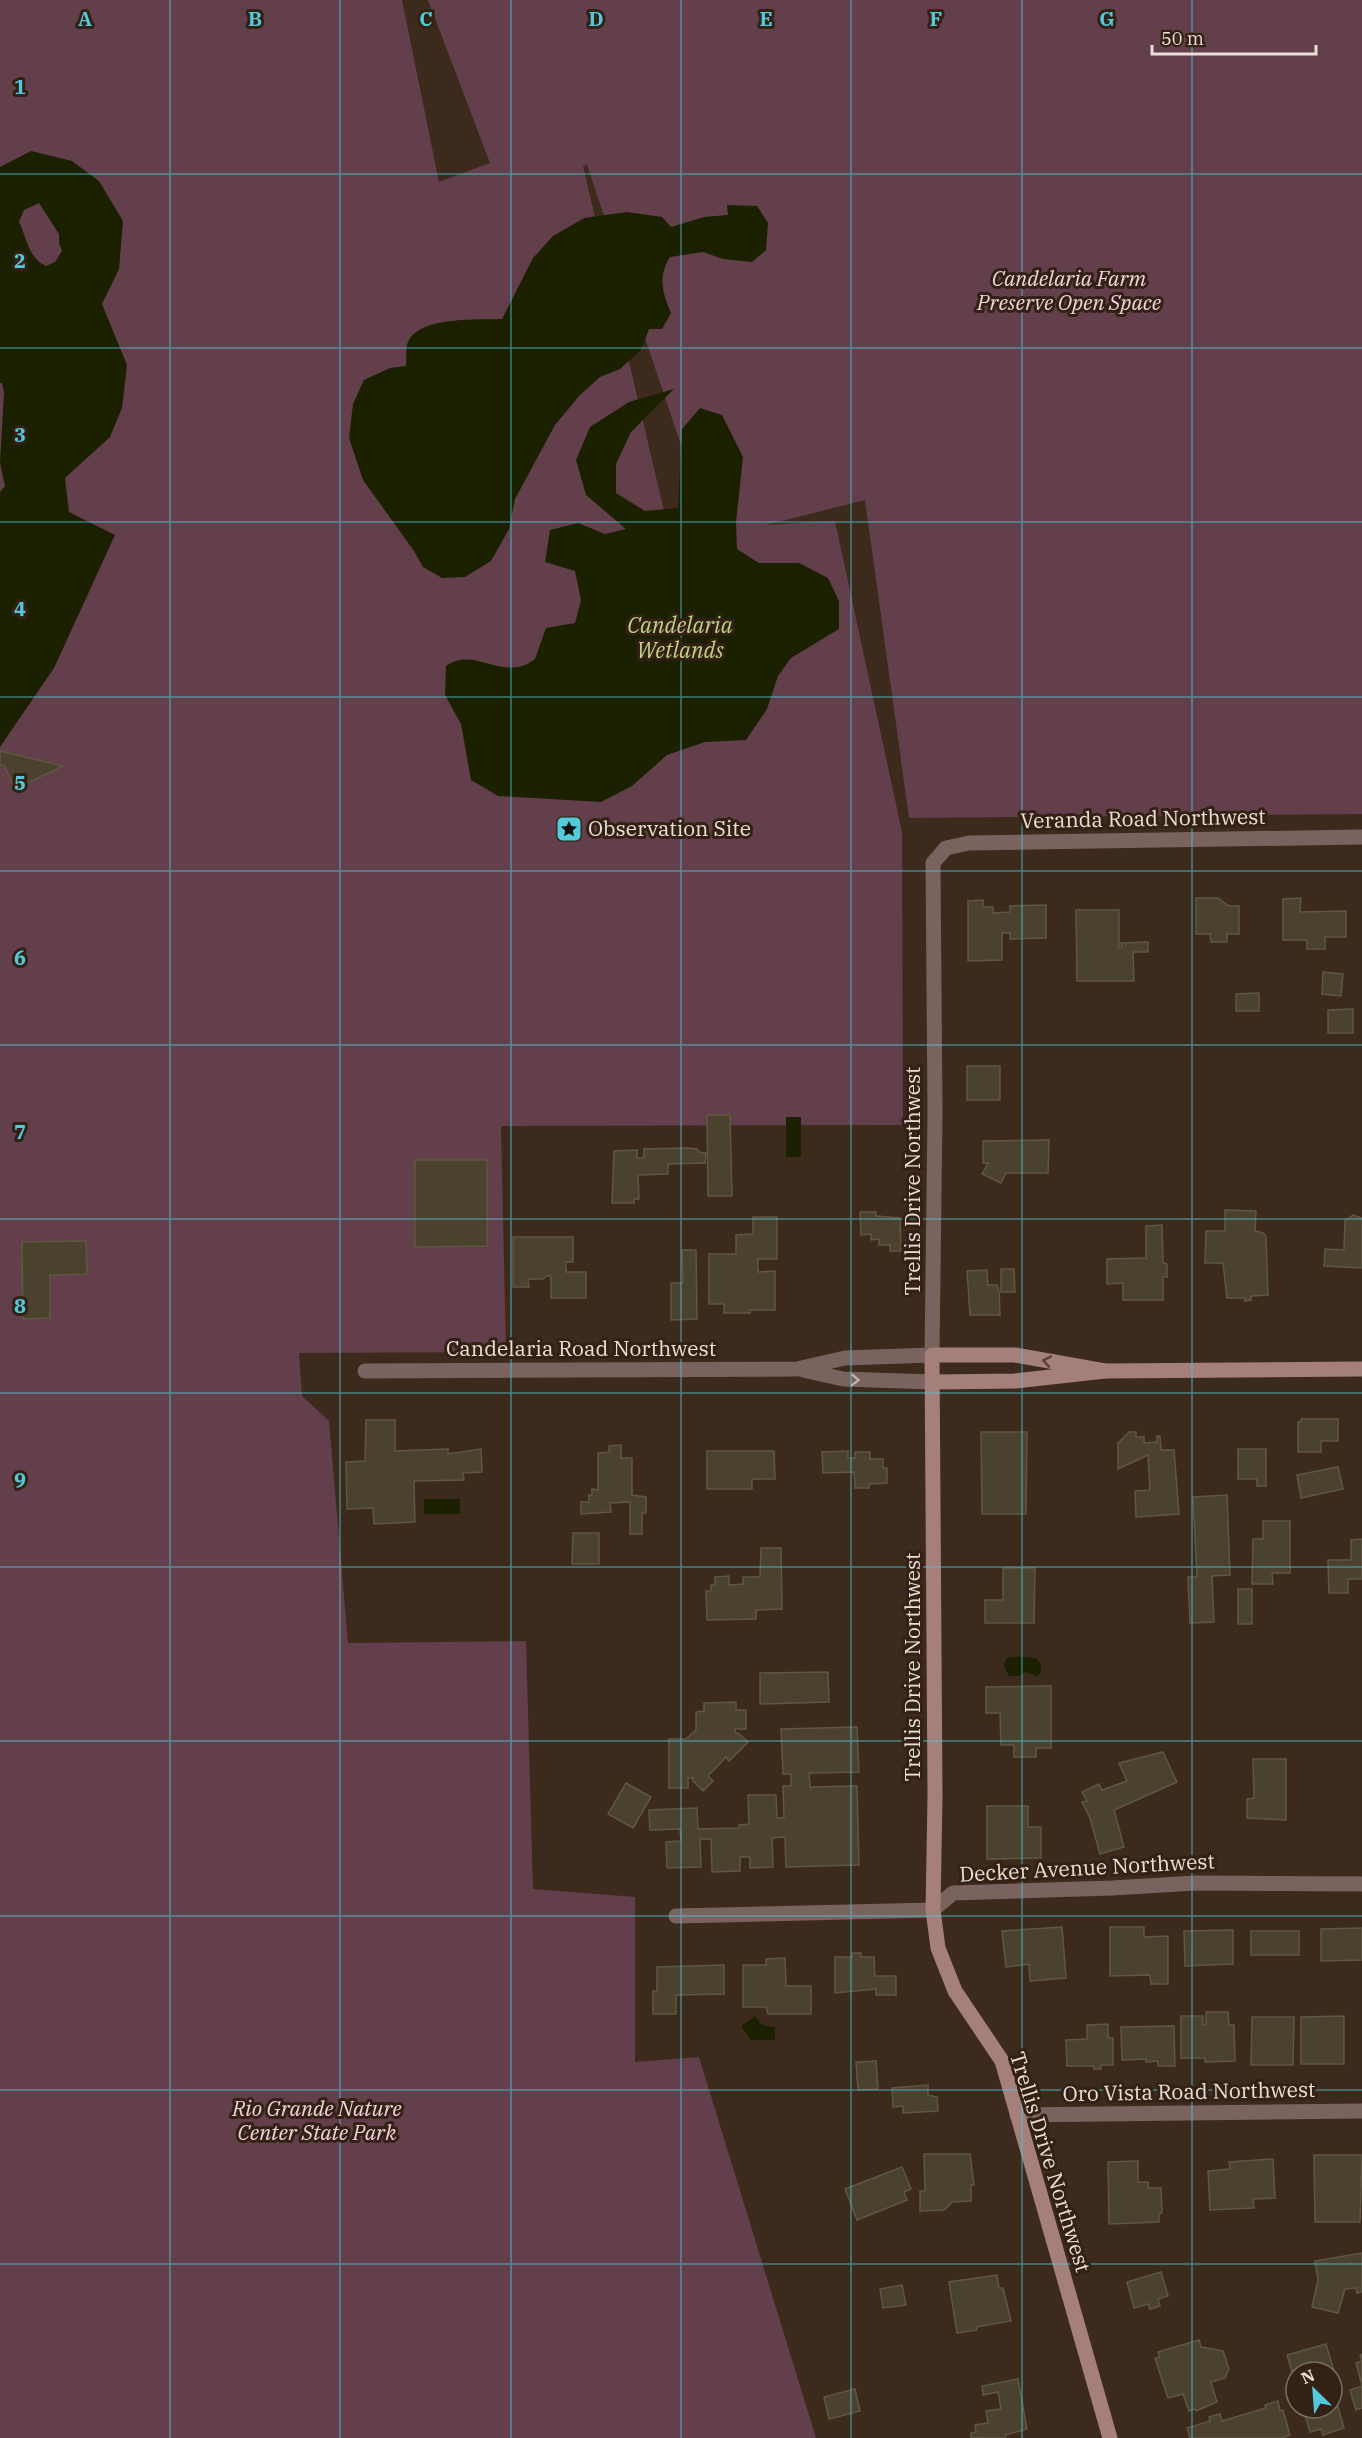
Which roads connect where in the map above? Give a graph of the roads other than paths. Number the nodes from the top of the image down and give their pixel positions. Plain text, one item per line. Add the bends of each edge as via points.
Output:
1 (1362, 837) edge
2 (933, 863) joint
3 (932, 1355) junction
4 (797, 1369) junction
5 (1362, 1369) edge
6 (365, 1371) dead end
7 (1105, 1371) junction
8 (933, 1382) junction
9 (1362, 1884) edge
10 (933, 1910) junction
11 (676, 1916) dead end
12 (1362, 2111) edge
13 (1017, 2115) junction
14 (1110, 2438) edge

1 - 2 street, Veranda Road Northwest via 969,843 946,848
2 - 3 street, Trellis Drive Northwest
3 - 4 street, Candelaria Road Northwest via 845,1358
7 -> 3 street, Candelaria Road Northwest via 1015,1355
3 - 8 street, Trellis Drive Northwest
4 - 6 street, Candelaria Road Northwest
4 -> 8 street, Candelaria Road Northwest via 843,1379
5 - 7 street, Candelaria Road Northwest
7 - 8 street, Candelaria Road Northwest via 1015,1381
8 - 10 street, Trellis Drive Northwest
9 - 10 street, Decker Avenue Northwest via 1196,1883 953,1893
10 - 11 street
10 - 13 street, Trellis Drive Northwest via 938,1948 955,1991 1002,2061
12 - 13 street, Oro Vista Road Northwest
13 - 14 street, Trellis Drive Northwest

